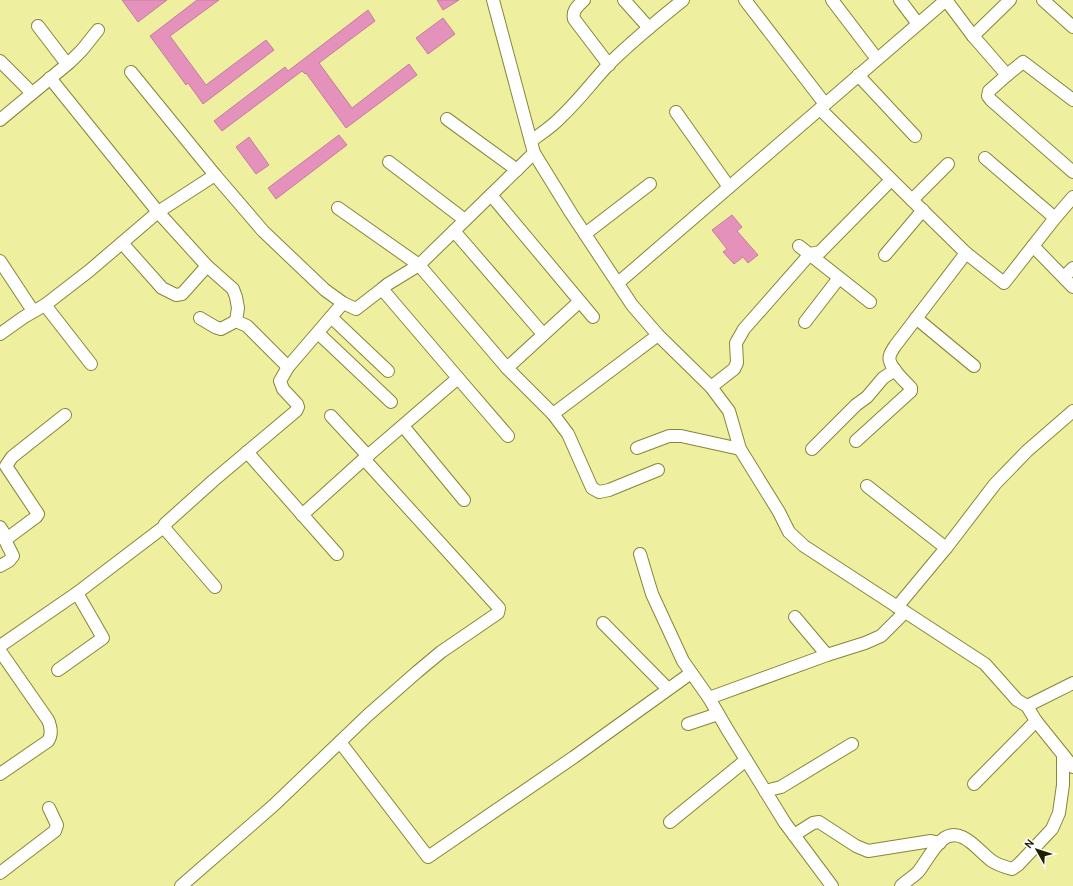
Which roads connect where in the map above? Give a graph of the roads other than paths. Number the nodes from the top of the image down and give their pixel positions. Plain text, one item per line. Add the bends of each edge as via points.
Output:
1 (494, 0) edge
2 (584, 0) edge
3 (624, 0) edge
4 (683, 0) edge
5 (745, 0) edge
6 (832, 0) edge
7 (900, 0) edge
8 (946, 0) edge
9 (1010, 0) edge
10 (1043, 0) edge
11 (918, 24) junction
12 (38, 26) dead end
13 (1073, 27) edge
14 (649, 28) junction
15 (98, 30) dead end
16 (973, 36) junction
17 (877, 59) junction
18 (0, 61) edge
19 (67, 64) junction
20 (609, 65) junction
21 (131, 72) dead end
22 (858, 75) junction
23 (1007, 75) junction
24 (50, 78) junction
25 (32, 93) junction
26 (1073, 100) edge
27 (823, 106) junction
28 (676, 112) dead end
29 (447, 119) dead end
30 (0, 120) edge
31 (915, 136) dead end
32 (533, 147) junction
33 (985, 158) dead end
34 (389, 162) dead end
35 (948, 164) dead end
36 (516, 170) junction
37 (1073, 172) edge
38 (215, 175) junction
39 (891, 180) junction
40 (650, 184) dead end
41 (728, 187) junction
42 (491, 195) junction
43 (1073, 197) edge
44 (912, 200) junction
45 (338, 208) dead end
46 (923, 210) junction
47 (158, 212) junction
48 (1055, 218) junction
49 (465, 220) junction
50 (454, 231) junction
51 (585, 234) junction
52 (122, 244) junction
53 (799, 246) dead end
54 (1033, 246) junction
55 (966, 253) junction
56 (810, 254) junction
57 (884, 255) dead end
58 (0, 261) edge
59 (419, 265) junction
60 (208, 266) junction
61 (1073, 268) edge
62 (1064, 277) junction
63 (839, 278) junction
64 (618, 283) junction
65 (1073, 287) edge
66 (382, 289) junction
67 (579, 302) junction
68 (870, 302) dead end
69 (343, 303) junction
70 (46, 305) junction
71 (33, 311) junction
72 (331, 317) junction
73 (593, 317) dead end
74 (200, 318) dead end
75 (916, 318) junction
76 (236, 321) junction
77 (805, 322) dead end
78 (318, 333) junction
79 (0, 334) edge
80 (543, 334) junction
81 (658, 335) junction
82 (91, 364) dead end
83 (974, 366) dead end
84 (288, 367) junction
85 (507, 368) junction
86 (895, 370) junction
87 (388, 371) dead end
88 (458, 378) junction
89 (711, 387) junction
90 (391, 402) dead end
91 (1073, 411) edge
92 (553, 414) junction
93 (65, 415) dead end
94 (332, 416) dead end
95 (403, 426) junction
96 (508, 436) dead end
97 (856, 441) dead end
98 (637, 448) dead end
99 (740, 449) junction
100 (812, 449) dead end
101 (247, 452) junction
102 (366, 458) junction
103 (658, 470) dead end
104 (867, 486) dead end
105 (464, 500) dead end
106 (302, 515) junction
107 (165, 526) junction
108 (0, 527) edge
109 (7, 538) junction
110 (946, 548) junction
111 (337, 554) dead end
112 (640, 554) dead end
113 (0, 566) edge
114 (214, 587) dead end
115 (78, 593) junction
116 (901, 609) junction
117 (796, 617) dead end
118 (603, 623) dead end
119 (0, 646) edge
120 (0, 651) edge
121 (826, 655) junction
122 (58, 670) dead end
123 (691, 672) junction
124 (1073, 683) edge
125 (668, 689) junction
126 (709, 698) junction
127 (1027, 706) junction
128 (718, 714) junction
129 (1036, 721) junction
130 (688, 724) dead end
131 (340, 742) junction
132 (852, 744) dead end
133 (1063, 755) junction
134 (746, 760) junction
135 (1073, 768) edge
136 (0, 774) edge
137 (974, 784) dead end
138 (765, 791) junction
139 (49, 808) dead end
140 (670, 822) dead end
141 (794, 834) junction
142 (940, 843) junction
143 (0, 873) edge
144 (181, 886) edge
145 (832, 886) edge
146 (901, 886) edge

1 - 32 street
2 - 20 street via 575,9 574,19
3 - 14 street
4 - 14 street
5 - 27 street
6 - 17 street
7 - 11 street
8 - 11 street
8 - 16 street
9 - 16 street
10 - 13 street
11 - 17 street
12 - 19 street
14 - 20 street
15 - 19 street
16 - 23 street
17 - 22 street
18 - 25 street
19 - 24 street
20 - 32 street
21 - 38 street
22 - 27 street
22 - 31 street
23 - 26 street via 1023,62
23 - 37 street via 989,91 988,96
24 - 25 street
24 - 47 street
25 - 30 street
27 - 39 street
27 - 41 street
28 - 41 street
29 - 36 street
32 - 36 street
32 - 51 street
33 - 48 street
34 - 49 street
35 - 44 street
36 - 42 street
38 - 47 street
38 - 69 street via 263,231 325,290
39 - 44 street
39 - 56 street via 820,252
40 - 51 street
41 - 64 street
42 - 49 street
42 - 67 street
43 - 48 street
44 - 46 street
45 - 59 street
46 - 55 street
46 - 57 street
47 - 52 street
47 - 60 street
48 - 54 street
49 - 50 street
50 - 59 street
50 - 80 street
51 - 64 street
52 - 60 street via 162,288 176,295 182,294
52 - 70 street
53 - 56 street
54 - 55 street via 1004,283
54 - 62 street
55 - 75 street
56 - 63 street
56 - 89 street via 744,330 736,343 737,363 734,369
58 - 71 street
59 - 66 street
59 - 85 street
60 - 76 street via 233,289 238,308
61 - 62 street
62 - 65 street
63 - 68 street
63 - 77 street
64 - 81 street via 632,305
66 - 69 street via 356,309
66 - 88 street
67 - 73 street
67 - 80 street
69 - 72 street
70 - 71 street
70 - 82 street
71 - 79 street
72 - 78 street
72 - 87 street
74 - 76 street via 221,329
75 - 83 street
75 - 86 street via 889,356
76 - 84 street via 247,326
78 - 84 street
78 - 90 street
80 - 85 street
81 - 89 street
81 - 92 street
84 - 101 street via 280,384 298,408
85 - 92 street
86 - 97 street via 911,391
86 - 100 street via 883,378
88 - 95 street
88 - 96 street
89 - 99 street via 730,412
91 - 110 street via 1027,451 999,480
92 - 103 street via 568,434 592,488 599,492
93 - 109 street via 7,462 6,468 38,514
94 - 102 street
95 - 102 street
95 - 105 street
98 - 99 street via 668,436 681,436
99 - 116 street via 794,537
101 - 106 street
101 - 107 street via 167,521
102 - 106 street
102 - 131 street via 499,611 441,652
104 - 110 street
106 - 111 street
107 - 114 street
107 - 115 street
108 - 109 street
109 - 113 street via 5,540 13,556
110 - 116 street
112 - 123 street via 652,594 683,661
115 - 119 street
115 - 122 street via 103,638
116 - 121 street via 881,636
116 - 127 street via 985,664 1017,700
117 - 121 street
118 - 125 street
120 - 136 street via 48,720 51,737
121 - 126 street
123 - 125 street
123 - 126 street
124 - 127 street
125 - 131 street via 428,857
126 - 128 street
127 - 129 street
128 - 130 street
128 - 134 street
129 - 133 street
129 - 137 street
131 - 144 street via 274,805
132 - 138 street via 781,787
133 - 135 street
133 - 142 street via 1063,785 1059,813 1052,829 1018,866 1012,869 992,861 961,836 950,835
134 - 138 street
134 - 140 street
138 - 141 street
139 - 143 street via 57,825 55,831
141 - 142 street via 819,822 868,851
141 - 145 street
142 - 146 street via 917,872

